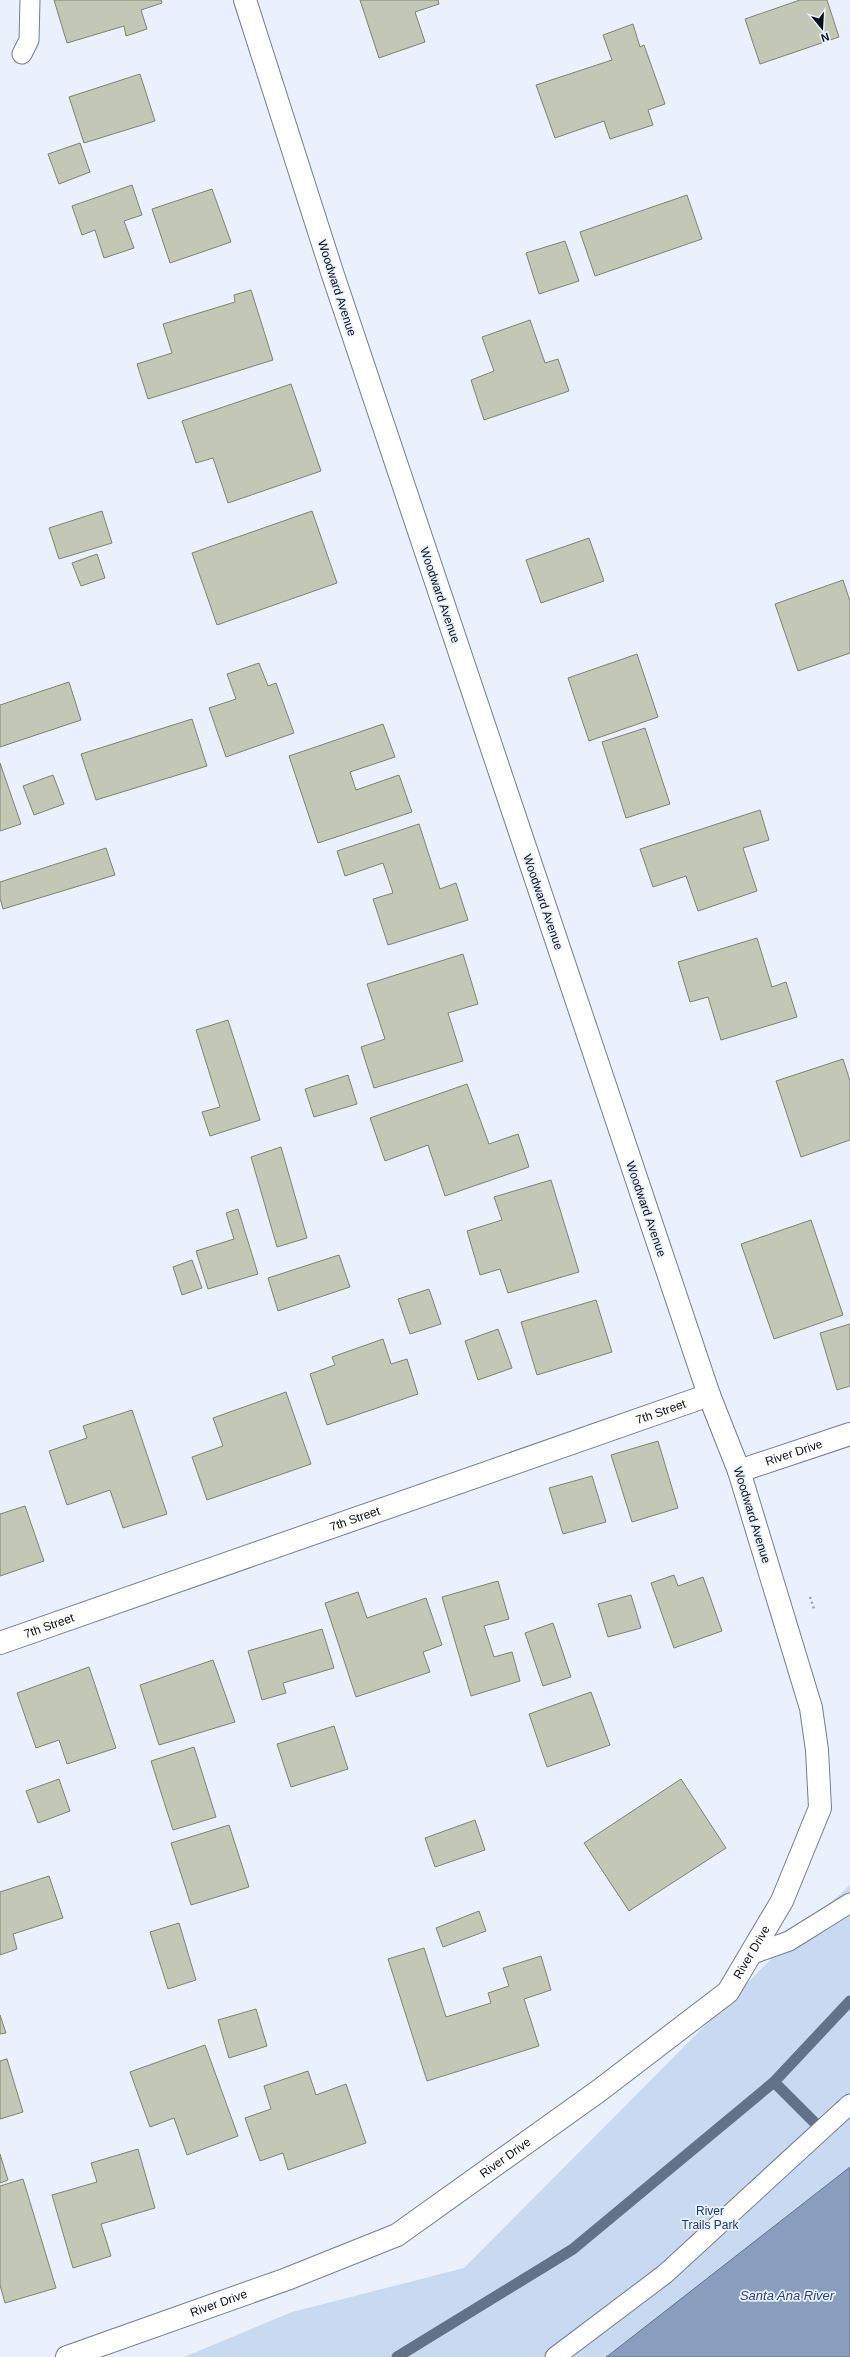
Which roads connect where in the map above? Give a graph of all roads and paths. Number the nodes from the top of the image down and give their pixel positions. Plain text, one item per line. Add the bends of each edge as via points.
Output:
1 (30, 0) edge
2 (245, 0) edge
3 (22, 54) dead end
4 (709, 1395) junction
5 (850, 1434) edge
6 (739, 1471) junction
7 (0, 1643) edge
8 (820, 1808) joint
9 (850, 1903) edge
10 (750, 1955) junction
11 (850, 2104) edge
12 (67, 2357) edge
13 (555, 2357) edge

1 - 3 lane via 29,40
2 - 4 street, Woodward Avenue via 332,272
4 - 6 street, Woodward Avenue
4 - 7 street, 7th Street
5 - 6 street, River Drive
6 - 8 street, Woodward Avenue via 811,1708 818,1750
8 - 10 street, River Drive via 782,1901
9 - 10 lane via 789,1942
10 - 12 street, River Drive via 728,1992 600,2090 397,2235 287,2279
11 - 13 lane via 666,2274

